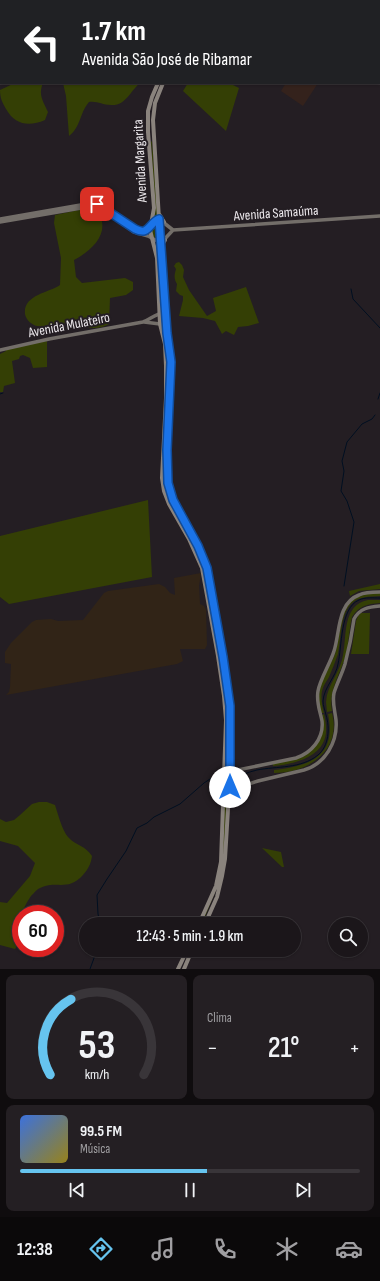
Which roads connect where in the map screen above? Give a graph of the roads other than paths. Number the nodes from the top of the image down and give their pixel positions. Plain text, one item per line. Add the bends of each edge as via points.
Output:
1 (158, 84) edge
2 (162, 84) edge
3 (151, 112) junction
4 (154, 138) junction
5 (149, 139) junction
6 (109, 213) junction
7 (159, 214) junction
8 (380, 216) edge
9 (0, 219) edge
10 (159, 219) junction
11 (0, 222) edge
12 (164, 222) junction
13 (150, 226) junction
14 (173, 230) junction
15 (137, 232) junction
16 (152, 238) junction
17 (165, 240) joint
18 (161, 245) junction
19 (159, 312) junction
20 (166, 313) junction
21 (143, 322) junction
22 (160, 324) junction
23 (167, 324) junction
24 (0, 350) edge
25 (380, 592) edge
26 (380, 606) edge
27 (230, 766) junction
28 (236, 771) junction
29 (231, 774) junction
30 (223, 775) junction
31 (230, 788) junction
32 (223, 789) junction
33 (202, 917) edge
34 (208, 917) edge
35 (183, 957) edge
36 (189, 957) edge
37 (178, 969) edge
38 (184, 969) edge

1 - 3 main road, Avenida Margarita via 152,98
2 - 3 main road, Avenida Margarita
3 - 4 main road, Avenida Margarita
3 - 5 main road, Avenida Margarita
4 - 5 main road
4 - 7 main road, Avenida Margarita
5 - 13 main road, Avenida Margarita via 154,208
6 - 9 street via 97,204 90,203
6 - 11 street via 93,206
6 - 15 street
7 - 10 main road, Avenida Margarita
7 - 12 main road
8 - 14 street, Avenida Samaúma
10 - 12 street
10 - 13 street
10 - 18 main road, Avenida Margarita
12 - 14 street
13 - 15 street via 144,232
13 - 16 main road, Avenida Margarita
14 - 17 street
15 - 16 street
16 - 18 street
16 - 19 main road, Avenida Margarita via 157,258
17 - 18 main road
18 - 20 main road, Avenida Margarita
19 - 20 street
19 - 21 street, Avenida Mulateiro
19 - 22 main road, Avenida Margarita
20 - 23 main road, Avenida Margarita
21 - 22 street, Avenida Mulateiro
21 - 24 street, Avenida Mulateiro
22 - 23 street, Avenida Mulateiro
22 - 30 main road, Avenida Margarita via 166,381 162,478 169,504 202,568 226,710
23 - 27 main road, Avenida Margarita via 171,362 168,483 173,500 207,568 229,698
25 - 28 street via 357,595 349,601 343,612 335,650 318,692 322,725 314,746 299,757
26 - 31 street via 363,609 354,619 345,664 334,693 335,734 326,755 307,770
27 - 28 main road
27 - 29 main road, Avenida Margarita
28 - 29 street
29 - 30 street
29 - 31 main road, Avenida Margarita
30 - 32 main road, Avenida Margarita
31 - 32 street
31 - 34 main road, Avenida Margarita via 224,866 217,897
32 - 33 main road, Avenida Margarita via 219,873
35 - 37 main road
36 - 38 main road

